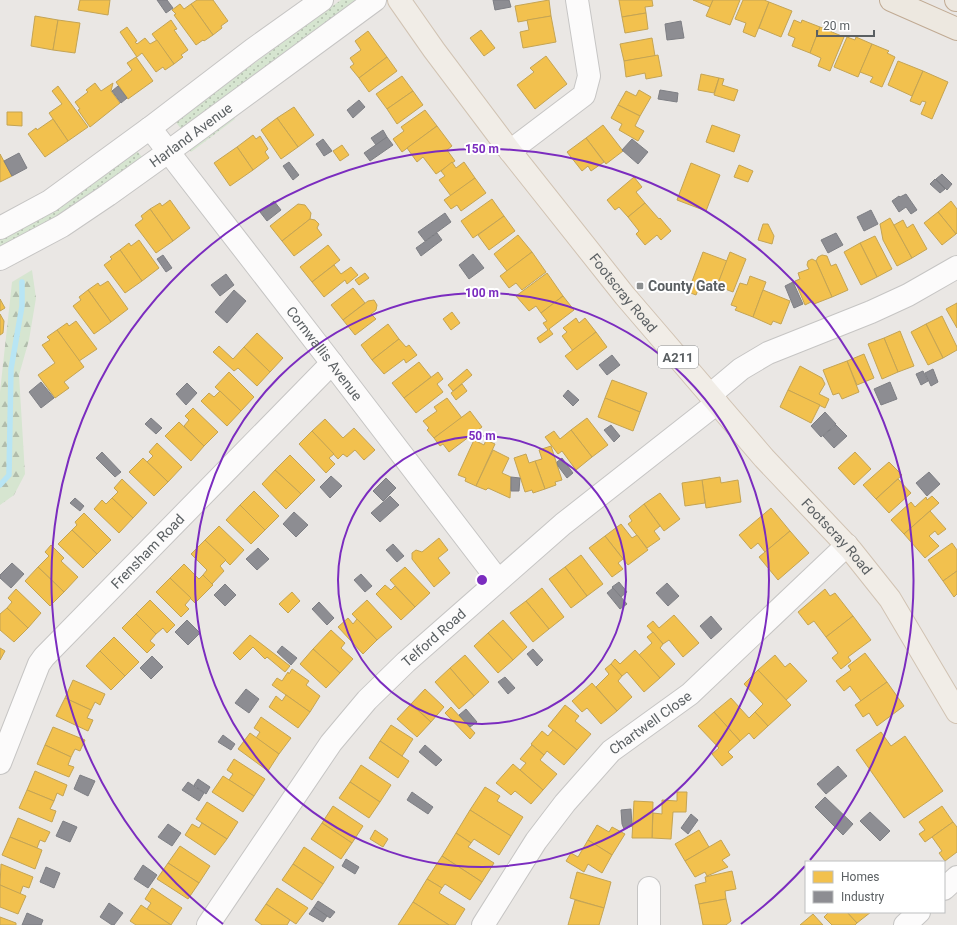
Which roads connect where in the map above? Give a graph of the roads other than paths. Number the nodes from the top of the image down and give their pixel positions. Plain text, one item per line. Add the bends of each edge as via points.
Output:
1 (322, 0) edge
2 (375, 0) edge
3 (399, 0) edge
4 (577, 0) edge
5 (891, 0) edge
6 (957, 29) edge
7 (150, 128) junction
8 (510, 151) junction
9 (168, 152) junction
10 (0, 228) edge
11 (0, 259) edge
12 (957, 267) edge
13 (332, 363) junction
14 (714, 399) junction
15 (847, 546) junction
16 (498, 580) junction
17 (954, 700) edge
18 (0, 764) edge
19 (957, 877) edge
20 (649, 888) dead end
21 (945, 888) edge
22 (918, 913) edge
23 (208, 925) edge
24 (483, 925) edge
25 (649, 925) edge
26 (905, 925) edge

1 - 7 street
2 - 9 street, Harland Avenue
3 - 8 main road, Footscray Road / A211
4 - 8 street via 589,76 584,96
5 - 6 highway
7 - 9 street, Cornwallis Avenue
7 - 10 street via 50,201
8 - 14 main road, Footscray Road / A211 via 625,296
9 - 11 street, Harland Avenue via 62,226
9 - 13 street, Cornwallis Avenue
12 - 14 street via 908,295 871,312 768,353 741,369
13 - 16 street, Cornwallis Avenue
13 - 18 street, Frensham Road via 44,657
14 - 15 main road, Footscray Road / A211 via 764,458
14 - 16 street, Telford Road
15 - 17 main road, Footscray Road / A211 via 890,599
15 - 24 street, Chartwell Close via 690,694 611,751 564,803 536,841
16 - 23 street, Telford Road via 406,662 342,729
19 - 21 street
20 - 25 street
22 - 26 street

